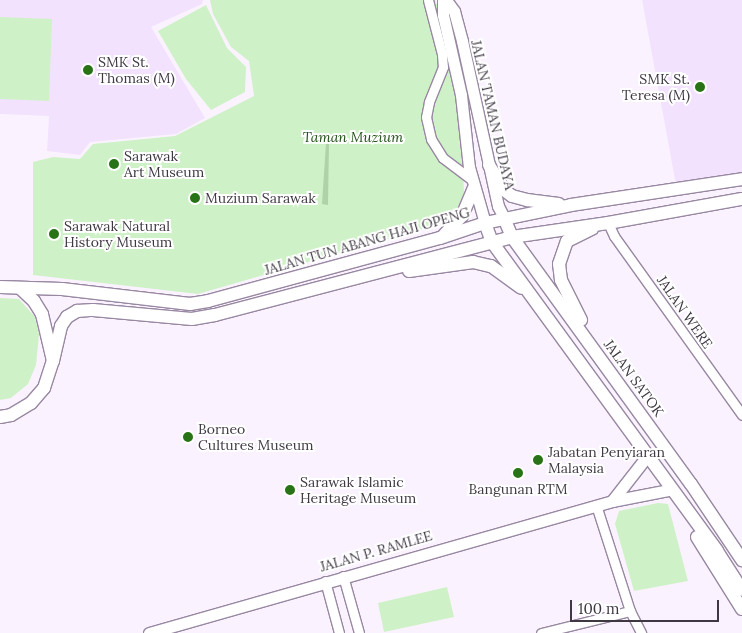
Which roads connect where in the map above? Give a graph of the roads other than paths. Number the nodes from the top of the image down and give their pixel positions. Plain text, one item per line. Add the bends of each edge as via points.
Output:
1 (428, 0) edge
2 (445, 0) edge
3 (489, 165) junction
4 (742, 179) edge
5 (473, 184) junction
6 (742, 199) edge
7 (571, 205) junction
8 (504, 218) junction
9 (485, 223) junction
10 (608, 223) junction
11 (512, 236) junction
12 (440, 238) junction
13 (492, 242) junction
14 (361, 277) junction
15 (0, 287) edge
16 (20, 288) junction
17 (534, 299) junction
18 (594, 348) junction
19 (53, 361) junction
20 (742, 415) edge
21 (0, 417) edge
22 (647, 456) junction
23 (659, 473) junction
24 (668, 490) junction
25 (612, 501) junction
26 (596, 505) junction
27 (730, 539) junction
28 (742, 553) edge
29 (742, 560) edge
30 (343, 576) junction
31 (325, 581) junction
32 (742, 590) edge
33 (742, 609) edge
34 (630, 611) junction
35 (149, 633) edge
36 (339, 633) edge
37 (359, 633) edge
38 (541, 633) edge
39 (641, 633) edge

1 - 5 street via 444,67 428,102 426,117 431,138 444,158
2 - 3 main road, JALAN TAMAN BUDAYA via 454,11
2 - 5 main road, JALAN TAMAN BUDAYA via 443,15 462,95
3 - 7 main road via 504,190 512,196
3 - 8 main road, JALAN TAMAN BUDAYA via 498,206
4 - 7 main road, JALAN TUN ABANG HAJI OPENG
5 - 9 main road, JALAN TAMAN BUDAYA
5 - 12 main road via 462,216
6 - 10 main road
7 - 8 main road, JALAN TUN ABANG HAJI OPENG
8 - 9 main road, JALAN TUN ABANG HAJI OPENG
8 - 11 main road, JALAN TAMAN BUDAYA
9 - 12 main road, JALAN TUN ABANG HAJI OPENG
9 - 13 main road, JALAN TAMAN BUDAYA
10 - 11 main road
10 - 18 main road via 582,232 567,242 559,264 562,280
10 - 20 street, JALAN WERE via 614,236
11 - 13 main road
11 - 18 main road, JALAN SATOK
12 - 16 main road, JALAN TUN ABANG HAJI OPENG via 190,304 62,289
13 - 14 main road
13 - 17 main road
14 - 17 main road via 473,262 491,266
14 - 19 main road via 192,319 77,311 61,326
15 - 16 main road, JALAN TUN ABANG HAJI OPENG
16 - 19 main road via 42,314
17 - 22 main road
18 - 27 main road, JALAN SATOK
19 - 21 main road via 44,388 31,403 11,415
22 - 23 main road
22 - 25 main road
23 - 24 main road
23 - 32 main road
24 - 25 main road, JALAN P. RAMLEE
24 - 33 main road
25 - 26 main road, JALAN P. RAMLEE
26 - 30 main road, JALAN P. RAMLEE
26 - 34 street
27 - 28 main road, JALAN SATOK
27 - 29 main road, JALAN SATOK
30 - 31 main road, JALAN P. RAMLEE
30 - 37 street
31 - 35 main road, JALAN P. RAMLEE
31 - 36 street
34 - 38 street
34 - 39 street

